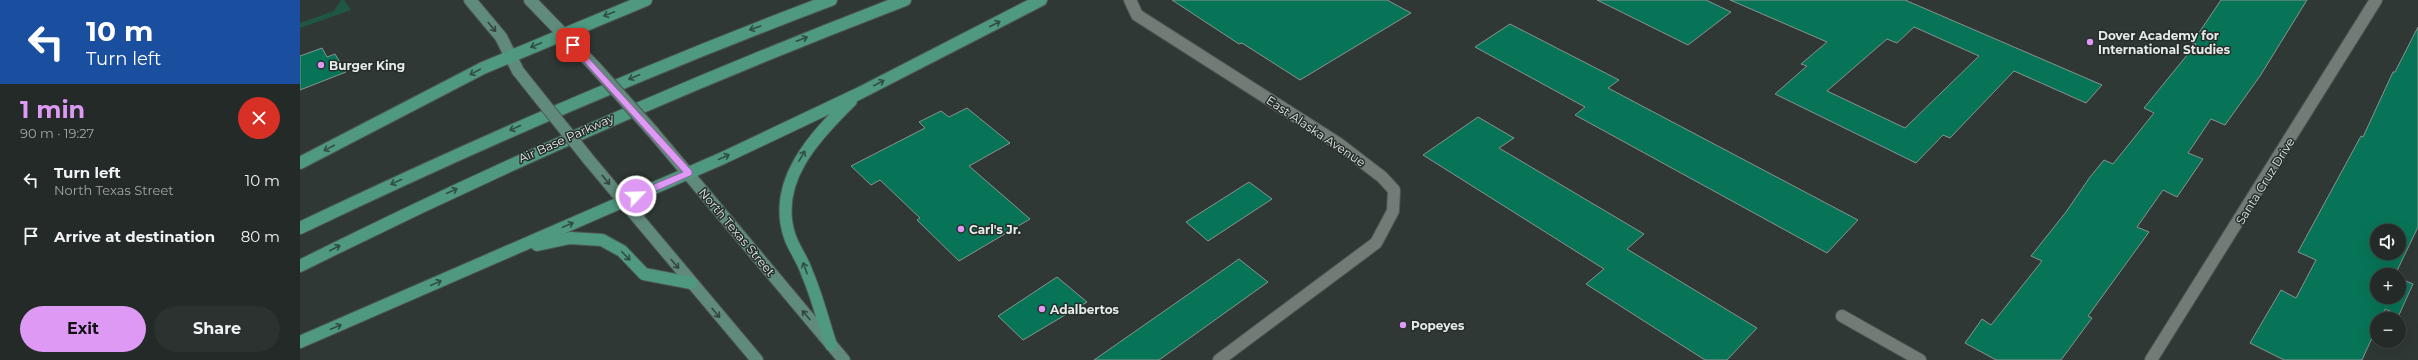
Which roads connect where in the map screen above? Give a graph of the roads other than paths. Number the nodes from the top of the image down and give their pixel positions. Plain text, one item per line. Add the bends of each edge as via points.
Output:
1 (470, 0) edge
2 (530, 0) edge
3 (646, 0) edge
4 (831, 0) edge
5 (905, 0) edge
6 (1041, 0) edge
7 (1130, 0) edge
8 (2376, 0) edge
9 (562, 34) junction
10 (510, 56) junction
11 (860, 93) junction
12 (300, 163) edge
13 (689, 173) junction
14 (623, 201) junction
15 (300, 228) edge
16 (499, 256) junction
17 (300, 266) edge
18 (691, 283) junction
19 (1842, 316) dead end
20 (300, 342) edge
21 (831, 345) junction
22 (757, 360) edge
23 (844, 360) edge
24 (1219, 360) edge
25 (1920, 360) edge
26 (2151, 360) edge

1 -> 10 main road via 501,37
2 - 9 main road, North Texas Street
3 -> 9 main road
4 -> 15 main road via 733,36 522,124
17 -> 5 main road, Air Base Parkway via 542,148 760,55
11 -> 6 main road
7 - 24 street, East Alaska Avenue via 1137,15 1339,144 1382,177 1394,190 1394,211 1376,243
8 - 26 street, Santa Cruz Drive
9 -> 10 main road
9 - 13 main road, North Texas Street, bridge via 595,67
10 -> 12 main road
10 -> 14 main road, bridge via 534,92
13 -> 11 main road
21 -> 11 main road via 804,264 790,237 786,216 787,192 795,168 809,143
13 - 14 main road
21 -> 13 main road, North Texas Street
16 -> 14 main road
14 -> 18 main road
16 -> 18 main road via 569,238 592,237 608,242 623,252 641,272
20 -> 16 main road
18 -> 22 main road
19 - 25 street
21 - 23 main road, North Texas Street

